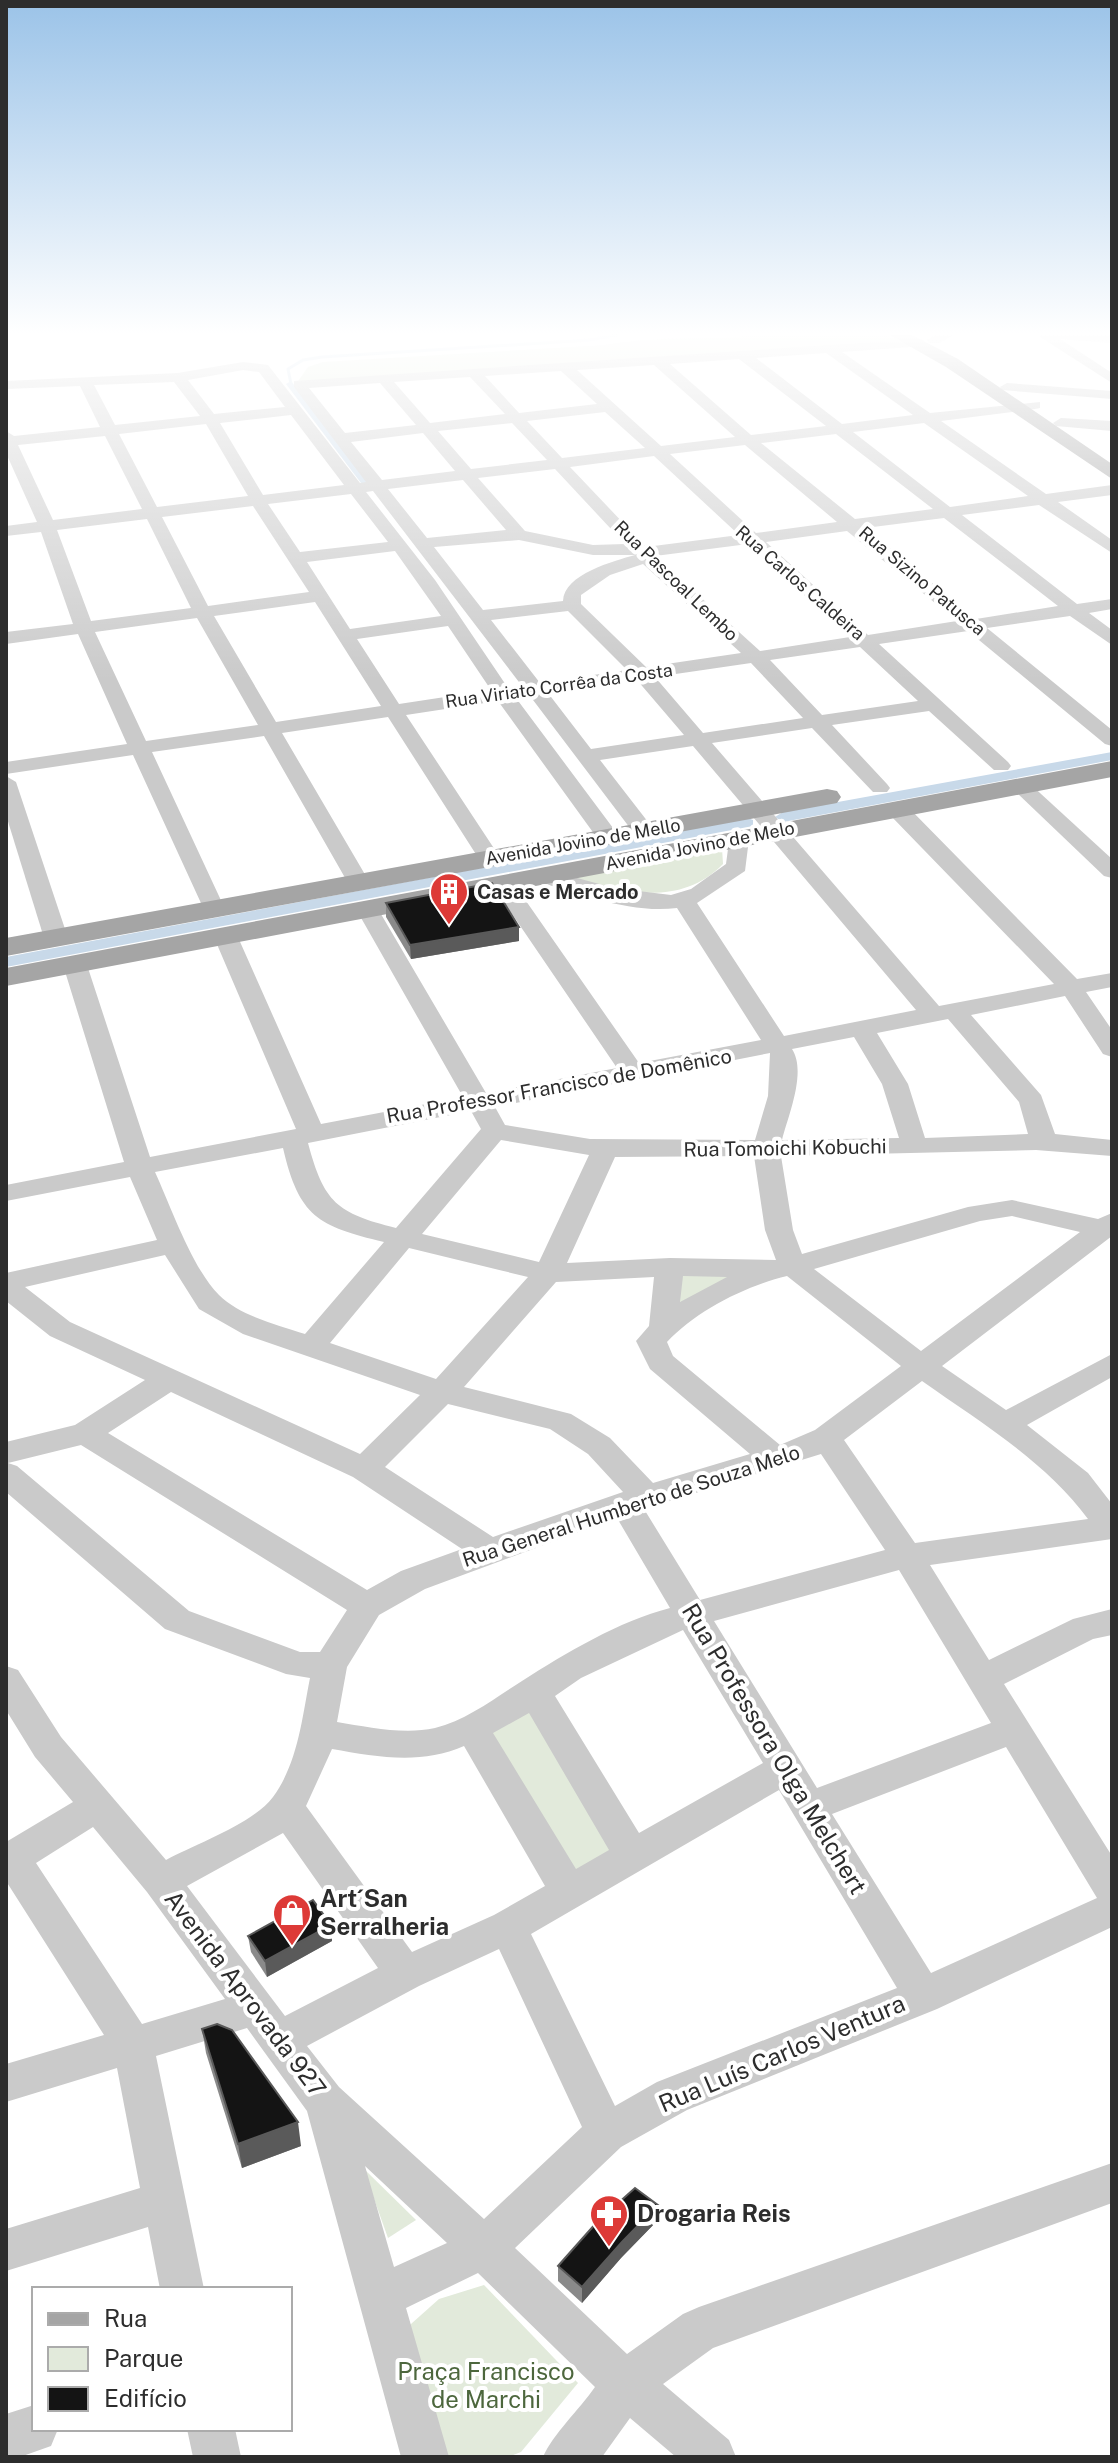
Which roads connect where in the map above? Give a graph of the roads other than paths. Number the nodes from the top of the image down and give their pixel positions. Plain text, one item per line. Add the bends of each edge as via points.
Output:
1 (12, 450) edge
2 (119, 450) edge
3 (229, 450) edge
4 (332, 450) edge
5 (348, 450) edge
6 (446, 450) edge
7 (547, 450) edge
8 (656, 450) edge
9 (675, 450) edge
10 (760, 450) edge
11 (863, 450) edge
12 (972, 450) edge
13 (1078, 450) edge
14 (658, 452) junction
15 (562, 465) junction
16 (1112, 473) edge
17 (468, 476) junction
18 (368, 488) junction
19 (1112, 490) edge
20 (1043, 499) junction
21 (259, 502) junction
22 (945, 512) junction
23 (153, 514) junction
24 (854, 524) junction
25 (47, 526) junction
26 (6, 531) edge
27 (519, 535) junction
28 (749, 539) junction
29 (422, 544) junction
30 (397, 546) junction
31 (1112, 548) edge
32 (642, 553) junction
33 (297, 558) junction
34 (321, 596) junction
35 (1112, 604) edge
36 (572, 605) junction
37 (1075, 609) junction
38 (203, 613) junction
39 (481, 616) junction
40 (453, 620) junction
41 (974, 624) junction
42 (84, 628) junction
43 (345, 635) junction
44 (6, 638) edge
45 (1112, 639) edge
46 (865, 641) junction
47 (755, 656) junction
48 (641, 673) junction
49 (535, 689) junction
50 (503, 694) junction
51 (935, 704) junction
52 (394, 710) junction
53 (819, 721) junction
54 (270, 728) junction
55 (698, 739) junction
56 (1112, 743) edge
57 (138, 748) junction
58 (586, 756) junction
59 (1001, 766) junction
60 (6, 768) edge
61 (1112, 769) edge
62 (6, 782) edge
63 (1021, 786) junction
64 (880, 788) junction
65 (898, 810) junction
66 (768, 821) junction
67 (644, 831) junction
68 (608, 837) junction
69 (738, 839) junction
70 (496, 871) junction
71 (1112, 871) edge
72 (544, 876) junction
73 (363, 896) junction
74 (684, 901) junction
75 (220, 922) junction
76 (56, 938) junction
77 (6, 947) edge
78 (75, 965) junction
79 (6, 977) edge
80 (1112, 980) edge
81 (1071, 987) junction
82 (945, 1015) junction
83 (861, 1029) junction
84 (780, 1044) junction
85 (1112, 1049) edge
86 (633, 1073) junction
87 (477, 1100) junction
88 (495, 1130) junction
89 (302, 1134) junction
90 (1043, 1139) junction
91 (914, 1146) junction
92 (766, 1148) junction
93 (1112, 1148) edge
94 (605, 1150) junction
95 (139, 1166) junction
96 (7, 1198) edge
97 (1105, 1232) edge
98 (403, 1240) junction
99 (173, 1245) junction
100 (670, 1267) junction
101 (780, 1267) junction
102 (548, 1273) junction
103 (6, 1284) edge
104 (663, 1325) junction
105 (310, 1347) junction
106 (1112, 1364) edge
107 (921, 1366) junction
108 (168, 1380) junction
109 (442, 1392) junction
110 (1005, 1424) junction
111 (85, 1433) junction
112 (826, 1438) junction
113 (6, 1453) edge
114 (776, 1459) junction
115 (364, 1469) junction
116 (6, 1474) edge
117 (636, 1500) junction
118 (1112, 1527) edge
119 (490, 1551) junction
120 (907, 1556) junction
121 (367, 1606) junction
122 (693, 1613) junction
123 (1112, 1622) edge
124 (330, 1665) junction
125 (6, 1680) edge
126 (981, 1680) junction
127 (534, 1691) junction
128 (17, 1722) edge
129 (471, 1727) junction
130 (1012, 1730) junction
131 (318, 1733) junction
132 (784, 1769) junction
133 (99, 1805) junction
134 (809, 1807) junction
135 (286, 1808) junction
136 (633, 1856) junction
137 (161, 1881) junction
138 (1112, 1889) edge
139 (569, 1892) junction
140 (1112, 1909) edge
141 (508, 1927) junction
142 (405, 1974) junction
143 (923, 1996) junction
144 (266, 2024) junction
145 (134, 2047) junction
146 (6, 2083) edge
147 (324, 2101) junction
148 (606, 2133) junction
149 (1112, 2183) edge
150 (164, 2201) junction
151 (484, 2248) junction
152 (6, 2250) edge
153 (182, 2287) edge
154 (380, 2297) junction
155 (626, 2383) junction
156 (32, 2430) edge
157 (211, 2431) edge
158 (6, 2438) edge
159 (217, 2457) edge
160 (425, 2457) edge
161 (567, 2457) edge
162 (712, 2457) edge

1 - 25 street
2 - 23 street
3 - 21 street
4 - 18 street
5 - 18 street
6 - 17 street
7 - 15 street, Rua Pascoal Lembo
8 - 14 street, Rua Carlos Caldeira
9 - 14 street
10 - 24 street, Rua Sizino Patusca
11 - 22 street
12 - 20 street
13 - 16 main road
14 - 15 street
14 - 28 street, Rua Carlos Caldeira
15 - 17 street
15 - 32 street, Rua Pascoal Lembo
17 - 18 street
17 - 27 street
18 - 21 street
18 - 29 street
18 - 30 street
19 - 20 street
20 - 22 street
20 - 31 street
21 - 23 street
21 - 33 street
22 - 24 street
22 - 37 street
23 - 25 street
23 - 38 street
24 - 28 street
24 - 41 street, Rua Sizino Patusca
25 - 26 street
25 - 42 street
27 - 29 street
27 - 32 street via 593,550
28 - 32 street
28 - 46 street, Rua Carlos Caldeira
29 - 39 street
30 - 33 street
30 - 40 street
32 - 36 street via 575,590
32 - 47 street, Rua Pascoal Lembo
33 - 34 street
34 - 38 street
34 - 43 street
35 - 37 street, Rua Viriato Corrêa da Costa
36 - 39 street
36 - 48 street
37 - 41 street, Rua Viriato Corrêa da Costa
37 - 45 street
38 - 42 street
38 - 54 street
39 - 49 street
40 - 43 street
40 - 50 street
41 - 46 street, Rua Viriato Corrêa da Costa
41 - 56 street, Rua Sizino Patusca
42 - 44 street
42 - 57 street
43 - 52 street
46 - 47 street, Rua Viriato Corrêa da Costa
46 - 51 street, Rua Carlos Caldeira
47 - 48 street, Rua Viriato Corrêa da Costa
47 - 53 street, Rua Pascoal Lembo
48 - 49 street, Rua Viriato Corrêa da Costa
48 - 55 street
49 - 50 street, Rua Viriato Corrêa da Costa
49 - 58 street
50 - 52 street, Rua Viriato Corrêa da Costa
50 - 68 street
51 - 53 street
51 - 59 street, Rua Carlos Caldeira
52 - 54 street, Rua Viriato Corrêa da Costa
52 - 70 street
53 - 55 street
53 - 64 street, Rua Pascoal Lembo
54 - 57 street, Rua Viriato Corrêa da Costa
54 - 73 street
55 - 58 street
55 - 66 street
56 - 59 main road, Avenida Jovino de Mello
57 - 60 street, Rua Viriato Corrêa da Costa
57 - 75 street
58 - 67 street
59 - 64 main road, Avenida Jovino de Mello
61 - 63 main road, Avenida Jovino de Melo
62 - 76 street
63 - 65 main road, Avenida Jovino de Melo
63 - 71 street
64 - 66 main road, Avenida Jovino de Mello
65 - 66 main road, Avenida Jovino de Melo
65 - 81 street
66 - 67 main road, Avenida Jovino de Mello
66 - 69 main road, Avenida Jovino de Melo
66 - 82 street
67 - 68 main road, Avenida Jovino de Mello
68 - 70 main road, Avenida Jovino de Mello
69 - 72 main road, Avenida Jovino de Melo
69 - 74 street via 737,866
70 - 72 main road, Avenida Jovino de Melo
70 - 73 main road, Avenida Jovino de Melo
70 - 86 street
72 - 74 street via 610,894
73 - 75 main road, Avenida Jovino de Melo
73 - 87 street
74 - 84 street
75 - 76 main road
75 - 78 main road, Avenida Jovino de Melo
75 - 89 street
76 - 77 main road
78 - 79 main road, Avenida Jovino de Melo
78 - 95 street, Rua Professora Olga Melchert
80 - 81 street, Rua Professor Francisco de Domênico
81 - 82 street, Rua Professor Francisco de Domênico
81 - 85 street
82 - 83 street, Rua Professor Francisco de Domênico
82 - 90 street via 1032,1100
83 - 84 street, Rua Professor Francisco de Domênico
83 - 91 street via 898,1084
84 - 86 street, Rua Professor Francisco de Domênico
84 - 92 street via 785,1073
86 - 87 street, Rua Professor Francisco de Domênico
87 - 88 street
87 - 89 street, Rua Professor Francisco de Domênico
88 - 94 street, Rua Tomoichi Kobuchi via 533,1143
88 - 98 street
89 - 95 street, Rua Professor Francisco de Domênico
89 - 98 street via 306,1187 319,1208 345,1224
90 - 91 street, Rua Tomoichi Kobuchi
90 - 93 street, Rua Tomoichi Kobuchi
91 - 92 street, Rua Tomoichi Kobuchi
92 - 94 street, Rua Tomoichi Kobuchi
92 - 101 street
94 - 102 street
95 - 96 street, Rua Professor Francisco de Domênico
95 - 99 street, Rua Professora Olga Melchert
97 - 101 street via 1012,1208
97 - 107 street, Rua General Humberto de Souza Melo
98 - 102 street
98 - 105 street
99 - 103 street
99 - 105 street, Rua Professora Olga Melchert via 209,1302 253,1327
100 - 101 street
100 - 102 street
100 - 104 street
101 - 104 street
101 - 107 street
102 - 109 street
103 - 108 street via 60,1329
104 - 114 street via 651,1341 661,1362
105 - 109 street, Rua Professora Olga Melchert
106 - 110 street
107 - 110 street
107 - 112 street, Rua General Humberto de Souza Melo
108 - 111 street
108 - 115 street
109 - 115 street
109 - 117 street, Rua Professora Olga Melchert via 560,1421 599,1446
110 - 118 street via 1077,1481
111 - 113 street
111 - 121 street
112 - 114 street, Rua General Humberto de Souza Melo
112 - 120 street
114 - 117 street, Rua General Humberto de Souza Melo
115 - 119 street
116 - 124 street via 177,1620 298,1665
117 - 119 street, Rua General Humberto de Souza Melo
117 - 122 street, Rua Professora Olga Melchert
118 - 120 street
119 - 121 street, Rua General Humberto de Souza Melo via 413,1580
120 - 122 street
120 - 126 street
121 - 124 street, Rua General Humberto de Souza Melo
122 - 127 street via 661,1623
122 - 132 street, Rua Professora Olga Melchert
123 - 126 street via 1085,1628
124 - 131 street, Rua General Humberto de Souza Melo
125 - 128 street, Avenida Aprovada 927
126 - 130 street
127 - 129 street
127 - 136 street
128 - 133 street, Avenida Aprovada 927
129 - 131 street via 438,1742
129 - 139 street
130 - 134 street
130 - 138 street
131 - 135 street, Rua General Humberto de Souza Melo
132 - 134 street, Rua Professora Olga Melchert
132 - 136 street
133 - 137 street, Avenida Aprovada 927
133 - 145 street via 12,1858
134 - 143 street, Rua Professora Olga Melchert
135 - 137 street, Rua General Humberto de Souza Melo via 264,1827
135 - 142 street
136 - 139 street
137 - 144 street, Avenida Aprovada 927
139 - 141 street
140 - 143 street, Rua Luís Carlos Ventura
141 - 142 street
141 - 148 street
142 - 144 street
143 - 148 street, Rua Luís Carlos Ventura via 672,2096
144 - 145 street
144 - 147 street, Avenida Aprovada 927
145 - 146 street
145 - 150 street
147 - 151 street, Avenida Aprovada 927
147 - 154 street
148 - 151 street, Rua Luís Carlos Ventura
149 - 155 street via 699,2330
150 - 152 street
150 - 153 street
151 - 154 street
151 - 155 street, Avenida Aprovada 927
154 - 160 street
155 - 161 street via 587,2439
155 - 162 street
156 - 158 street
157 - 159 street

